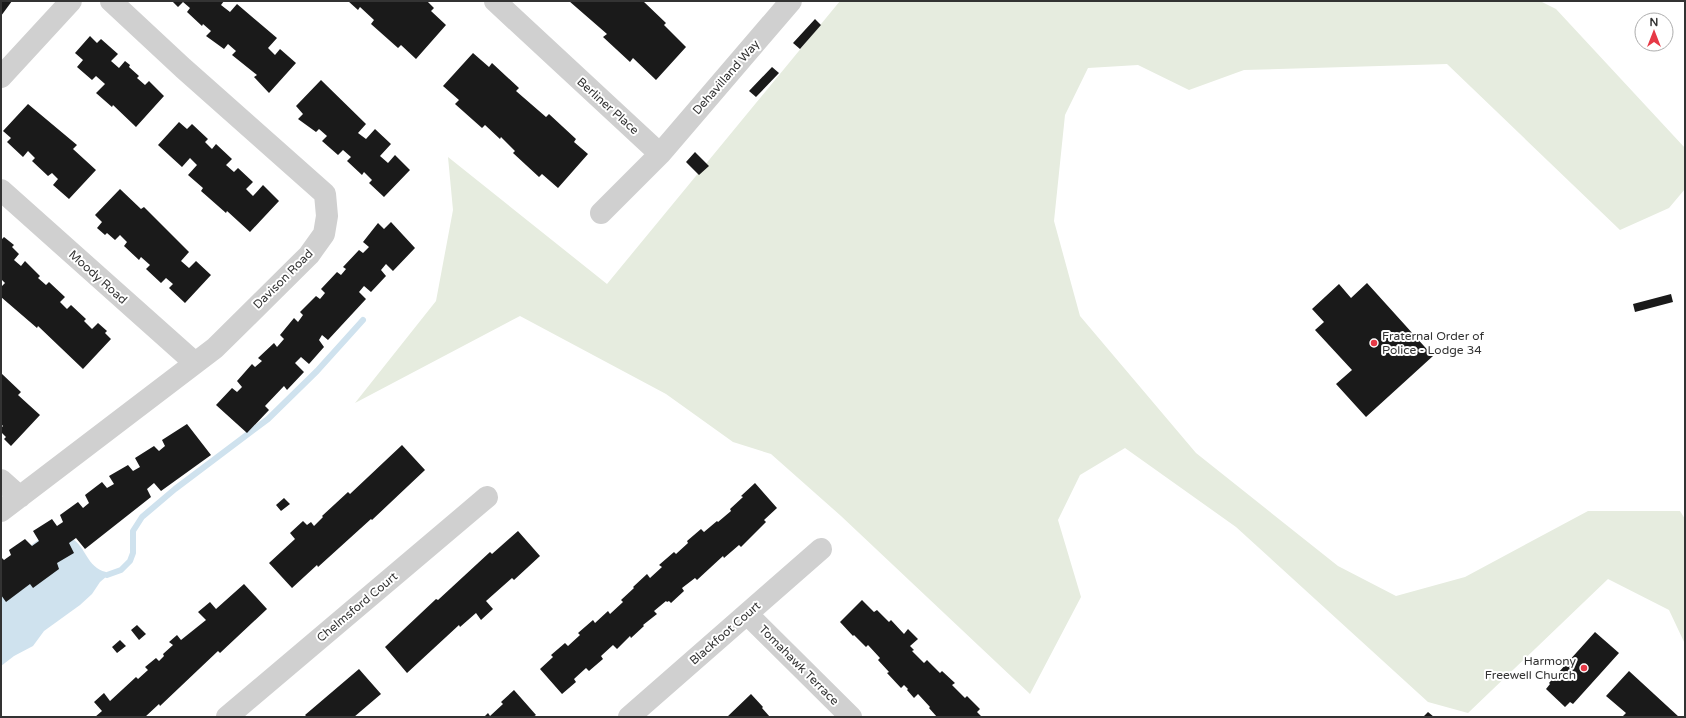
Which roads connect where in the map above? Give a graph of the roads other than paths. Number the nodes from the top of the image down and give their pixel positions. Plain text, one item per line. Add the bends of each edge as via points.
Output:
1 (71, 1) edge
2 (111, 1) edge
3 (495, 1) edge
4 (791, 1) edge
5 (1, 77) edge
6 (660, 154) junction
7 (1, 190) edge
8 (601, 213) dead end
9 (195, 363) junction
10 (1, 480) edge
11 (20, 497) junction
12 (487, 497) dead end
13 (1, 511) edge
14 (820, 549) dead end
15 (747, 614) junction
16 (228, 717) edge
17 (629, 717) edge
18 (851, 717) edge

1 - 5 street
2 - 9 street, Davison Road via 325,194 328,216 324,234 309,255 215,348
3 - 6 street, Berliner Place
4 - 6 street, Dehavilland Way
6 - 8 street
7 - 9 street, Moody Road
9 - 11 street, Davison Road
10 - 11 street
11 - 13 street, Davison Road
12 - 16 street, Chelmsford Court
14 - 15 street, Blackfoot Court
15 - 17 street, Blackfoot Court
15 - 18 street, Tomahawk Terrace

